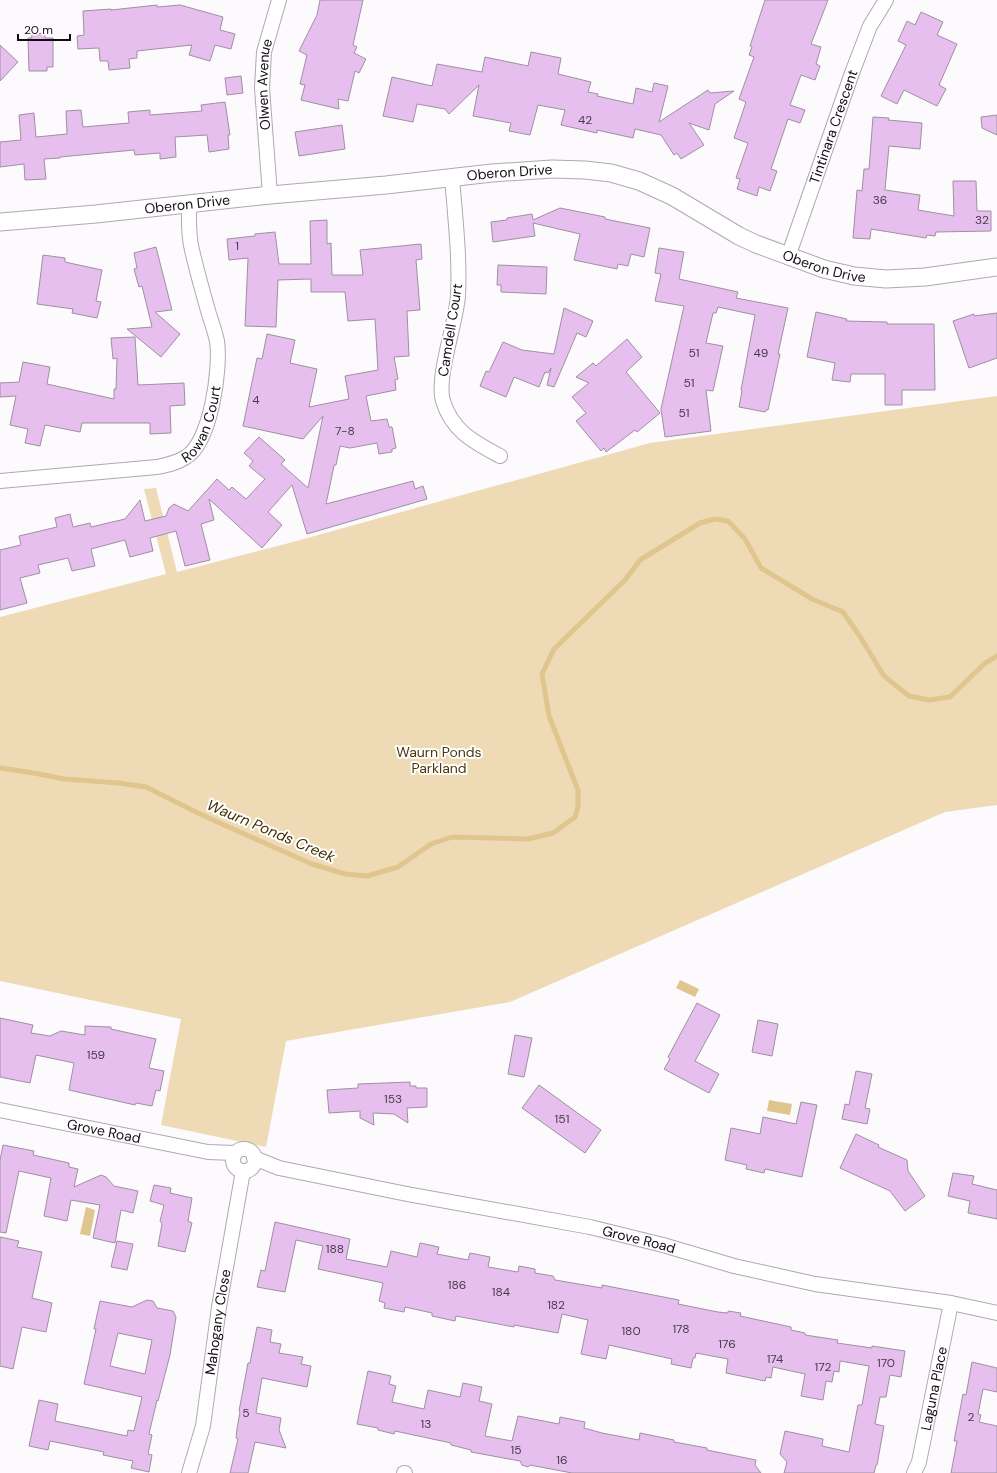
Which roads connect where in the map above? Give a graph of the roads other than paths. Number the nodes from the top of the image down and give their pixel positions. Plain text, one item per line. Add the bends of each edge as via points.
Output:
1 (279, 0) edge
2 (886, 0) edge
3 (452, 177) junction
4 (270, 195) junction
5 (189, 204) junction
6 (0, 222) edge
7 (788, 257) junction
8 (997, 266) edge
9 (500, 456) dead end
10 (0, 481) edge
11 (0, 1110) edge
12 (243, 1163) junction
13 (951, 1304) junction
14 (997, 1312) edge
15 (189, 1473) edge
16 (914, 1473) edge

1 - 4 street, Olwen Avenue via 264,52 262,88
2 - 7 street, Tintinara Crescent via 870,26 852,73
3 - 4 street, Oberon Drive
3 - 7 street, Oberon Drive via 552,169 611,173 639,181 672,196 740,236
3 - 9 street, Camdell Court via 459,277 444,369 442,400 449,417 462,433
4 - 5 street, Oberon Drive
5 - 6 street, Oberon Drive
5 - 10 street, Rowan Court via 191,249 216,340 218,357 212,404 205,430 197,446 187,457 157,467
7 - 8 street, Oberon Drive via 824,270 886,279 925,277
11 - 12 street, Grove Road via 208,1152
12 - 13 street, Grove Road via 590,1227 734,1266 815,1284
12 - 15 street, Mahogany Close via 219,1307 203,1426
13 - 14 street, Grove Road
13 - 16 street, Laguna Place via 919,1462

